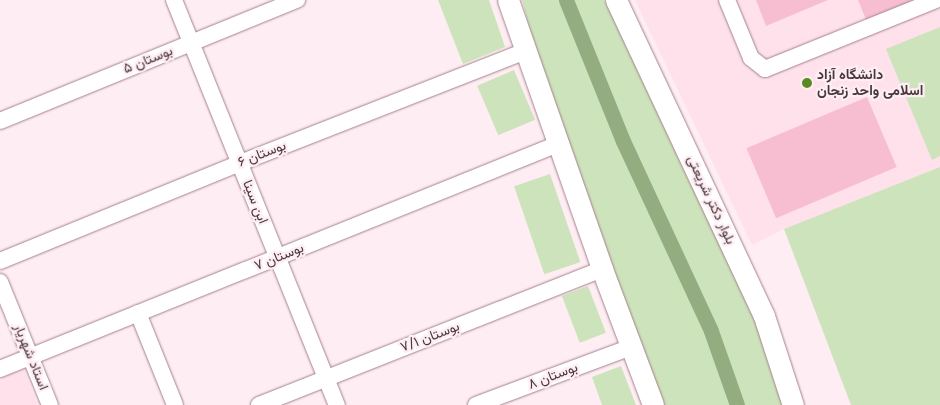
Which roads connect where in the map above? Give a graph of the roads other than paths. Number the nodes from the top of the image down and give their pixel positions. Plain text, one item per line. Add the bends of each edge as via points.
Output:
1 (174, 0) edge
2 (297, 0) edge
3 (508, 0) edge
4 (616, 0) edge
5 (727, 0) edge
6 (936, 0) edge
7 (191, 43) junction
8 (526, 51) junction
9 (0, 121) edge
10 (558, 144) junction
11 (240, 163) junction
12 (278, 257) junction
13 (0, 261) edge
14 (602, 269) junction
15 (0, 282) edge
16 (138, 313) junction
17 (631, 347) junction
18 (30, 357) junction
19 (0, 369) edge
20 (326, 378) junction
21 (50, 405) edge
22 (175, 405) edge
23 (259, 405) edge
24 (337, 405) edge
25 (476, 405) edge
26 (653, 405) edge
27 (793, 405) edge

1 - 7 street, ابن سینا
2 - 7 street, بوستان ۵
3 - 8 main road
4 - 27 main road, بلوار دکتر شریعتی via 764,316
5 - 6 street via 751,58 765,69
7 - 9 street, بوستان ۵
7 - 11 street, ابن سینا
8 - 10 main road
8 - 11 street, بوستان ۶
10 - 12 street, بوستان ۷
10 - 14 main road
11 - 12 street, ابن سینا
11 - 13 street, بوستان ۶
12 - 16 street, بوستان ۷
12 - 20 street, ابن سینا
14 - 17 main road
14 - 20 street, بوستان ۷/۱
15 - 18 street, استاد شهریار
16 - 18 street, بوستان ۷
16 - 22 street
17 - 25 street, بوستان ۸
17 - 26 main road
18 - 19 street, بوستان ۷
18 - 21 street, استاد شهریار
20 - 23 street, بوستان ۷/۱
20 - 24 street, ابن سینا

